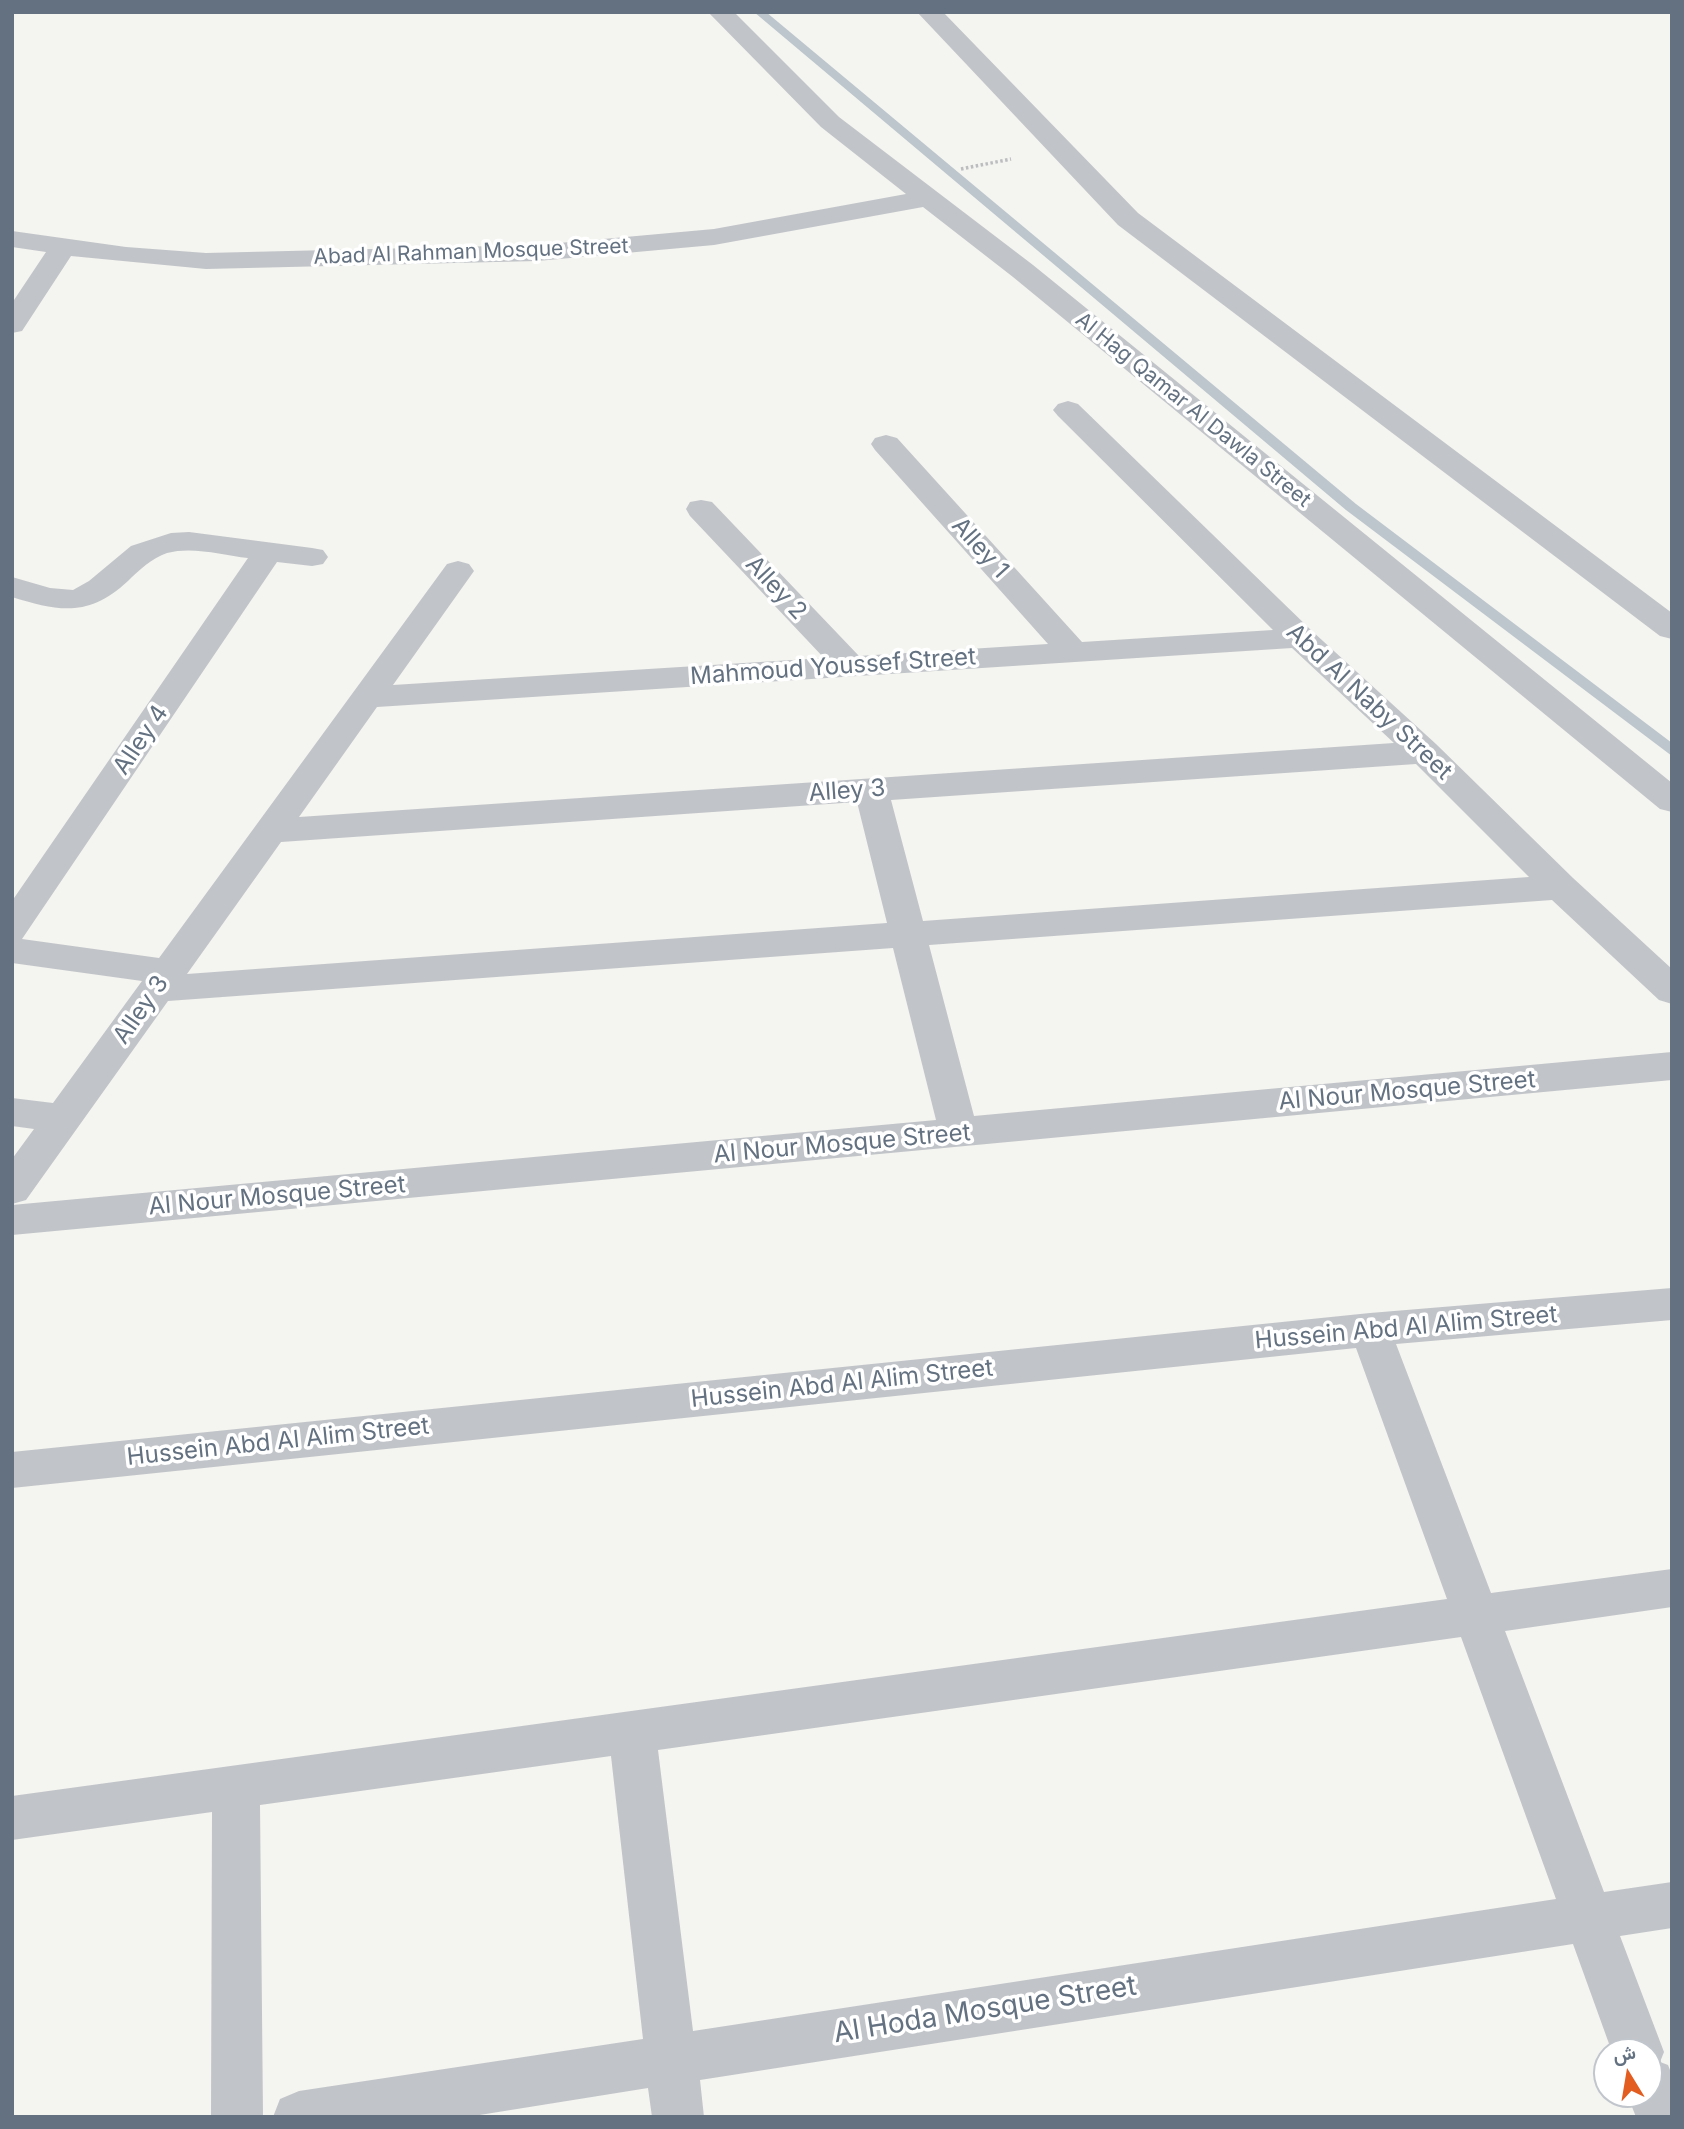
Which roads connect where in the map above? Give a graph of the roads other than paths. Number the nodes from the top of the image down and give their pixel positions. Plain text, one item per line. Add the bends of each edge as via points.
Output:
1 (720, 12) edge
2 (929, 12) edge
3 (928, 198) junction
4 (12, 239) edge
5 (63, 247) junction
6 (12, 325) edge
7 (1068, 410) dead end
8 (886, 444) dead end
9 (701, 509) dead end
10 (269, 551) junction
11 (312, 557) dead end
12 (458, 571) dead end
13 (12, 587) edge
14 (1672, 629) edge
15 (1300, 638) junction
16 (1073, 652) junction
17 (850, 666) junction
18 (366, 697) junction
19 (1424, 752) junction
20 (871, 789) junction
21 (1672, 801) edge
22 (270, 831) junction
23 (1560, 887) junction
24 (12, 929) edge
25 (907, 934) junction
26 (12, 950) edge
27 (161, 981) junction
28 (1672, 991) edge
29 (1672, 1066) edge
30 (12, 1112) edge
31 (63, 1119) junction
32 (959, 1133) junction
33 (12, 1189) edge
34 (12, 1220) edge
35 (1672, 1304) edge
36 (1370, 1330) junction
37 (12, 1470) edge
38 (1672, 1588) edge
39 (1476, 1615) junction
40 (632, 1733) junction
41 (236, 1788) junction
42 (12, 1818) edge
43 (1672, 1905) edge
44 (1588, 1918) junction
45 (1632, 2038) edge
46 (672, 2059) junction
47 (237, 2117) edge
48 (299, 2117) edge
49 (678, 2117) edge

1 - 3 street, Al Hag Qamar Al Dawla Street via 830,122
2 - 14 street via 1128,219
3 - 5 street, Abad Al Rahman Mosque Street via 713,237 550,252 206,261
3 - 21 street, Al Hag Qamar Al Dawla Street
4 - 5 street, Abad Al Rahman Mosque Street
5 - 6 street
7 - 15 street, Abd Al Naby Street
8 - 16 street, Alley 1
9 - 17 street, Alley 2
10 - 11 street
10 - 13 street via 172,542 141,554 99,589 82,597 62,599
10 - 24 street, Alley 4
12 - 18 street, Alley 3
15 - 16 street, Mahmoud Youssef Street
15 - 19 street, Abd Al Naby Street
16 - 17 street, Mahmoud Youssef Street
17 - 18 street, Mahmoud Youssef Street
18 - 22 street, Alley 3
19 - 20 street, Alley 3
19 - 23 street, Abd Al Naby Street
20 - 22 street, Alley 3
20 - 25 street
22 - 27 street, Alley 3
23 - 25 street
23 - 28 street, Abd Al Naby Street
25 - 27 street
25 - 32 street
26 - 27 street
27 - 31 street, Alley 3
29 - 32 street, Al Nour Mosque Street
30 - 31 street
31 - 33 street, Alley 3
32 - 34 street, Al Nour Mosque Street
35 - 36 street, Hussein Abd Al Alim Street
36 - 37 street, Hussein Abd Al Alim Street
36 - 39 street
38 - 39 street
39 - 40 street
39 - 44 street
40 - 41 street
40 - 46 street
41 - 42 street
41 - 47 street
43 - 44 street, Al Hoda Mosque Street
44 - 45 street
44 - 46 street, Al Hoda Mosque Street
46 - 48 street, Al Hoda Mosque Street
46 - 49 street

